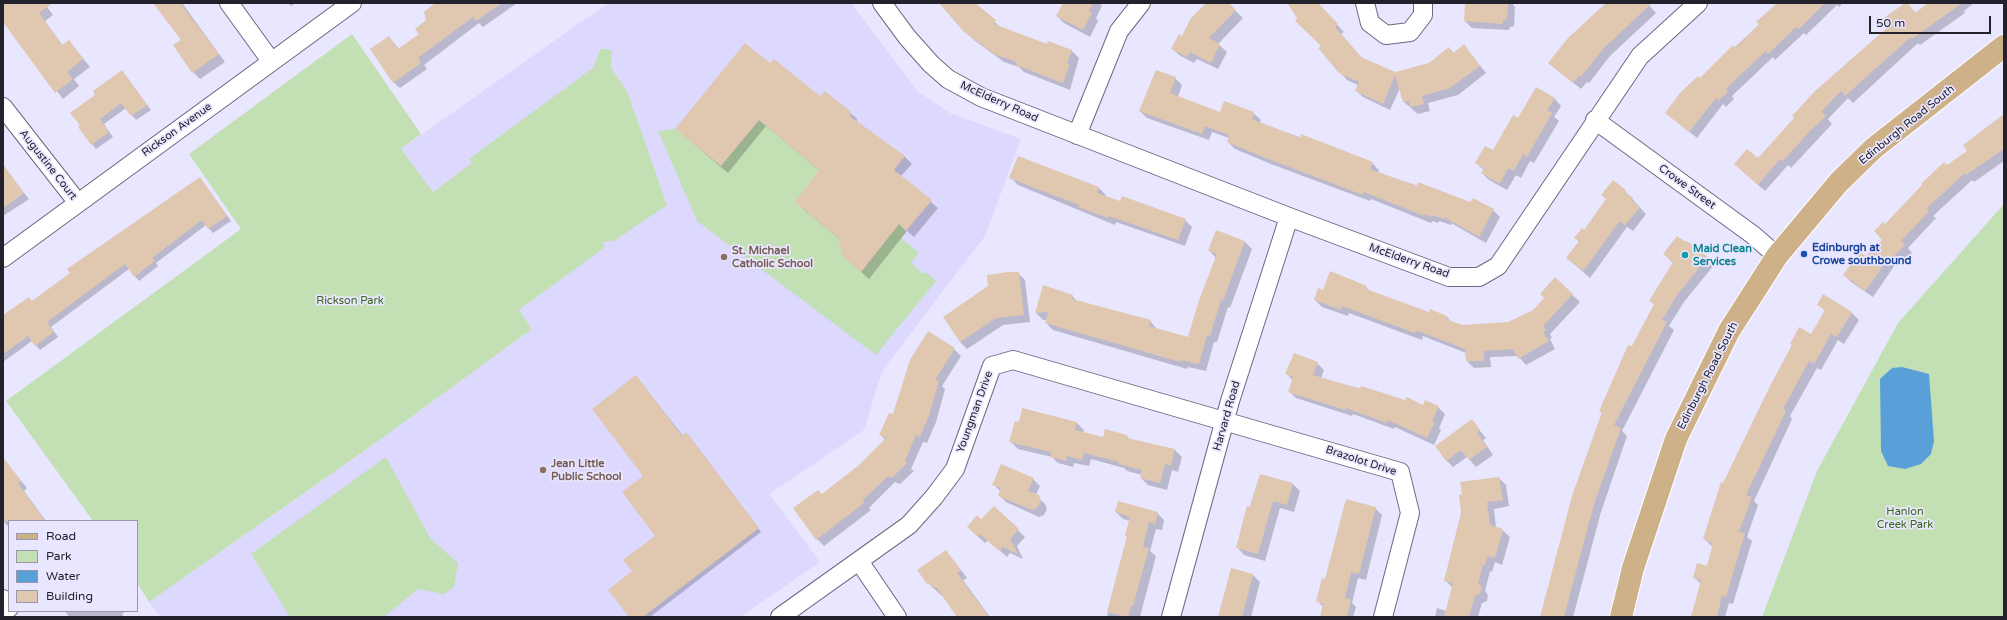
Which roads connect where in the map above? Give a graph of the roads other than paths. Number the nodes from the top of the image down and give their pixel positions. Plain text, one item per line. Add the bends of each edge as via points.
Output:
1 (229, 3) edge
2 (352, 3) edge
3 (882, 3) edge
4 (1141, 3) edge
5 (1365, 3) edge
6 (1423, 3) edge
7 (1696, 3) edge
8 (2004, 46) edge
9 (271, 61) junction
10 (3, 107) edge
11 (1596, 120) junction
12 (1077, 135) junction
13 (78, 204) junction
14 (1288, 217) junction
15 (1777, 256) junction
16 (3, 258) edge
17 (1225, 420) junction
18 (860, 561) junction
19 (780, 617) edge
20 (897, 617) edge
21 (1171, 617) edge
22 (1383, 617) edge
23 (1621, 617) edge

1 - 9 street
2 - 9 street, Rickson Avenue
3 - 12 street, McElderry Road via 907,37 948,79 981,96
4 - 12 street via 1119,31
5 - 6 street via 1370,23 1386,35 1410,32 1424,15
7 - 11 street, McElderry Road via 1640,56
8 - 15 main road, Edinburgh Road South via 1874,148 1840,182
9 - 13 street, Rickson Avenue
10 - 13 street, Augustine Court
11 - 14 street, McElderry Road via 1498,266 1479,277 1449,277
11 - 15 street, Crowe Street via 1753,235
12 - 14 street, McElderry Road
13 - 16 street, Rickson Avenue
14 - 17 street, Harvard Road
15 - 23 main road, Edinburgh Road South via 1729,331 1676,439 1633,568
17 - 18 street, Youngman Drive via 1013,360 992,366 955,469 909,525
17 - 21 street, Harvard Road
17 - 22 street, Brazolot Drive via 1400,472 1410,513
18 - 19 street, Youngman Drive
18 - 20 street

